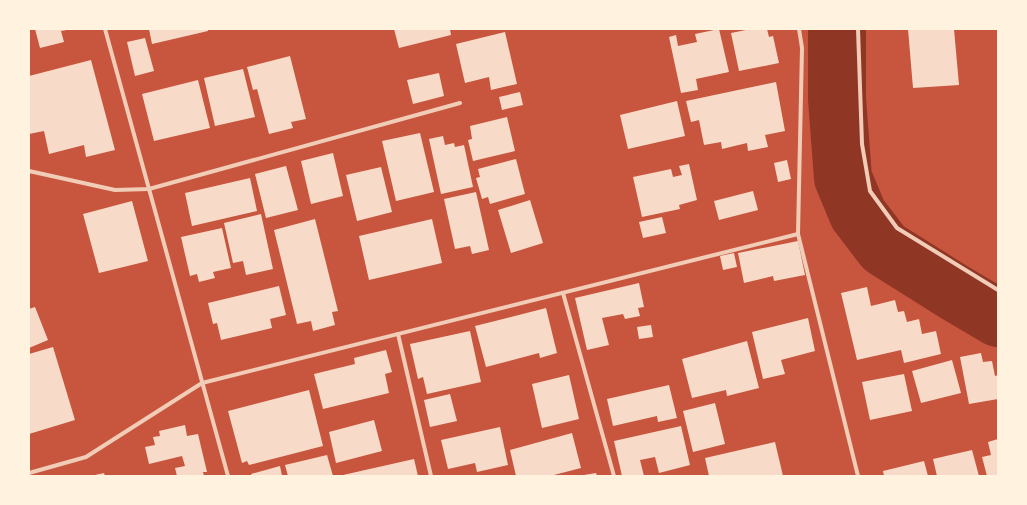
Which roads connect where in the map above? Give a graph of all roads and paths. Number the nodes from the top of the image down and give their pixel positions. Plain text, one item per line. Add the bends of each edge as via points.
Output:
1 (105, 29) edge
2 (799, 29) edge
3 (858, 29) edge
4 (460, 103) dead end
5 (29, 170) edge
6 (149, 189) junction
7 (798, 234) junction
8 (998, 290) edge
9 (563, 293) junction
10 (398, 334) junction
11 (202, 383) junction
12 (29, 473) edge
13 (228, 476) edge
14 (431, 476) edge
15 (614, 476) edge
16 (858, 476) edge

1 - 6 street
2 - 7 street via 802,48
3 - 8 street via 862,144 870,192 897,228
4 - 6 street
5 - 6 street via 115,190
6 - 11 street
7 - 9 street
7 - 16 street
9 - 10 street
9 - 15 street
10 - 11 street
10 - 14 street
11 - 12 street via 86,457
11 - 13 street

